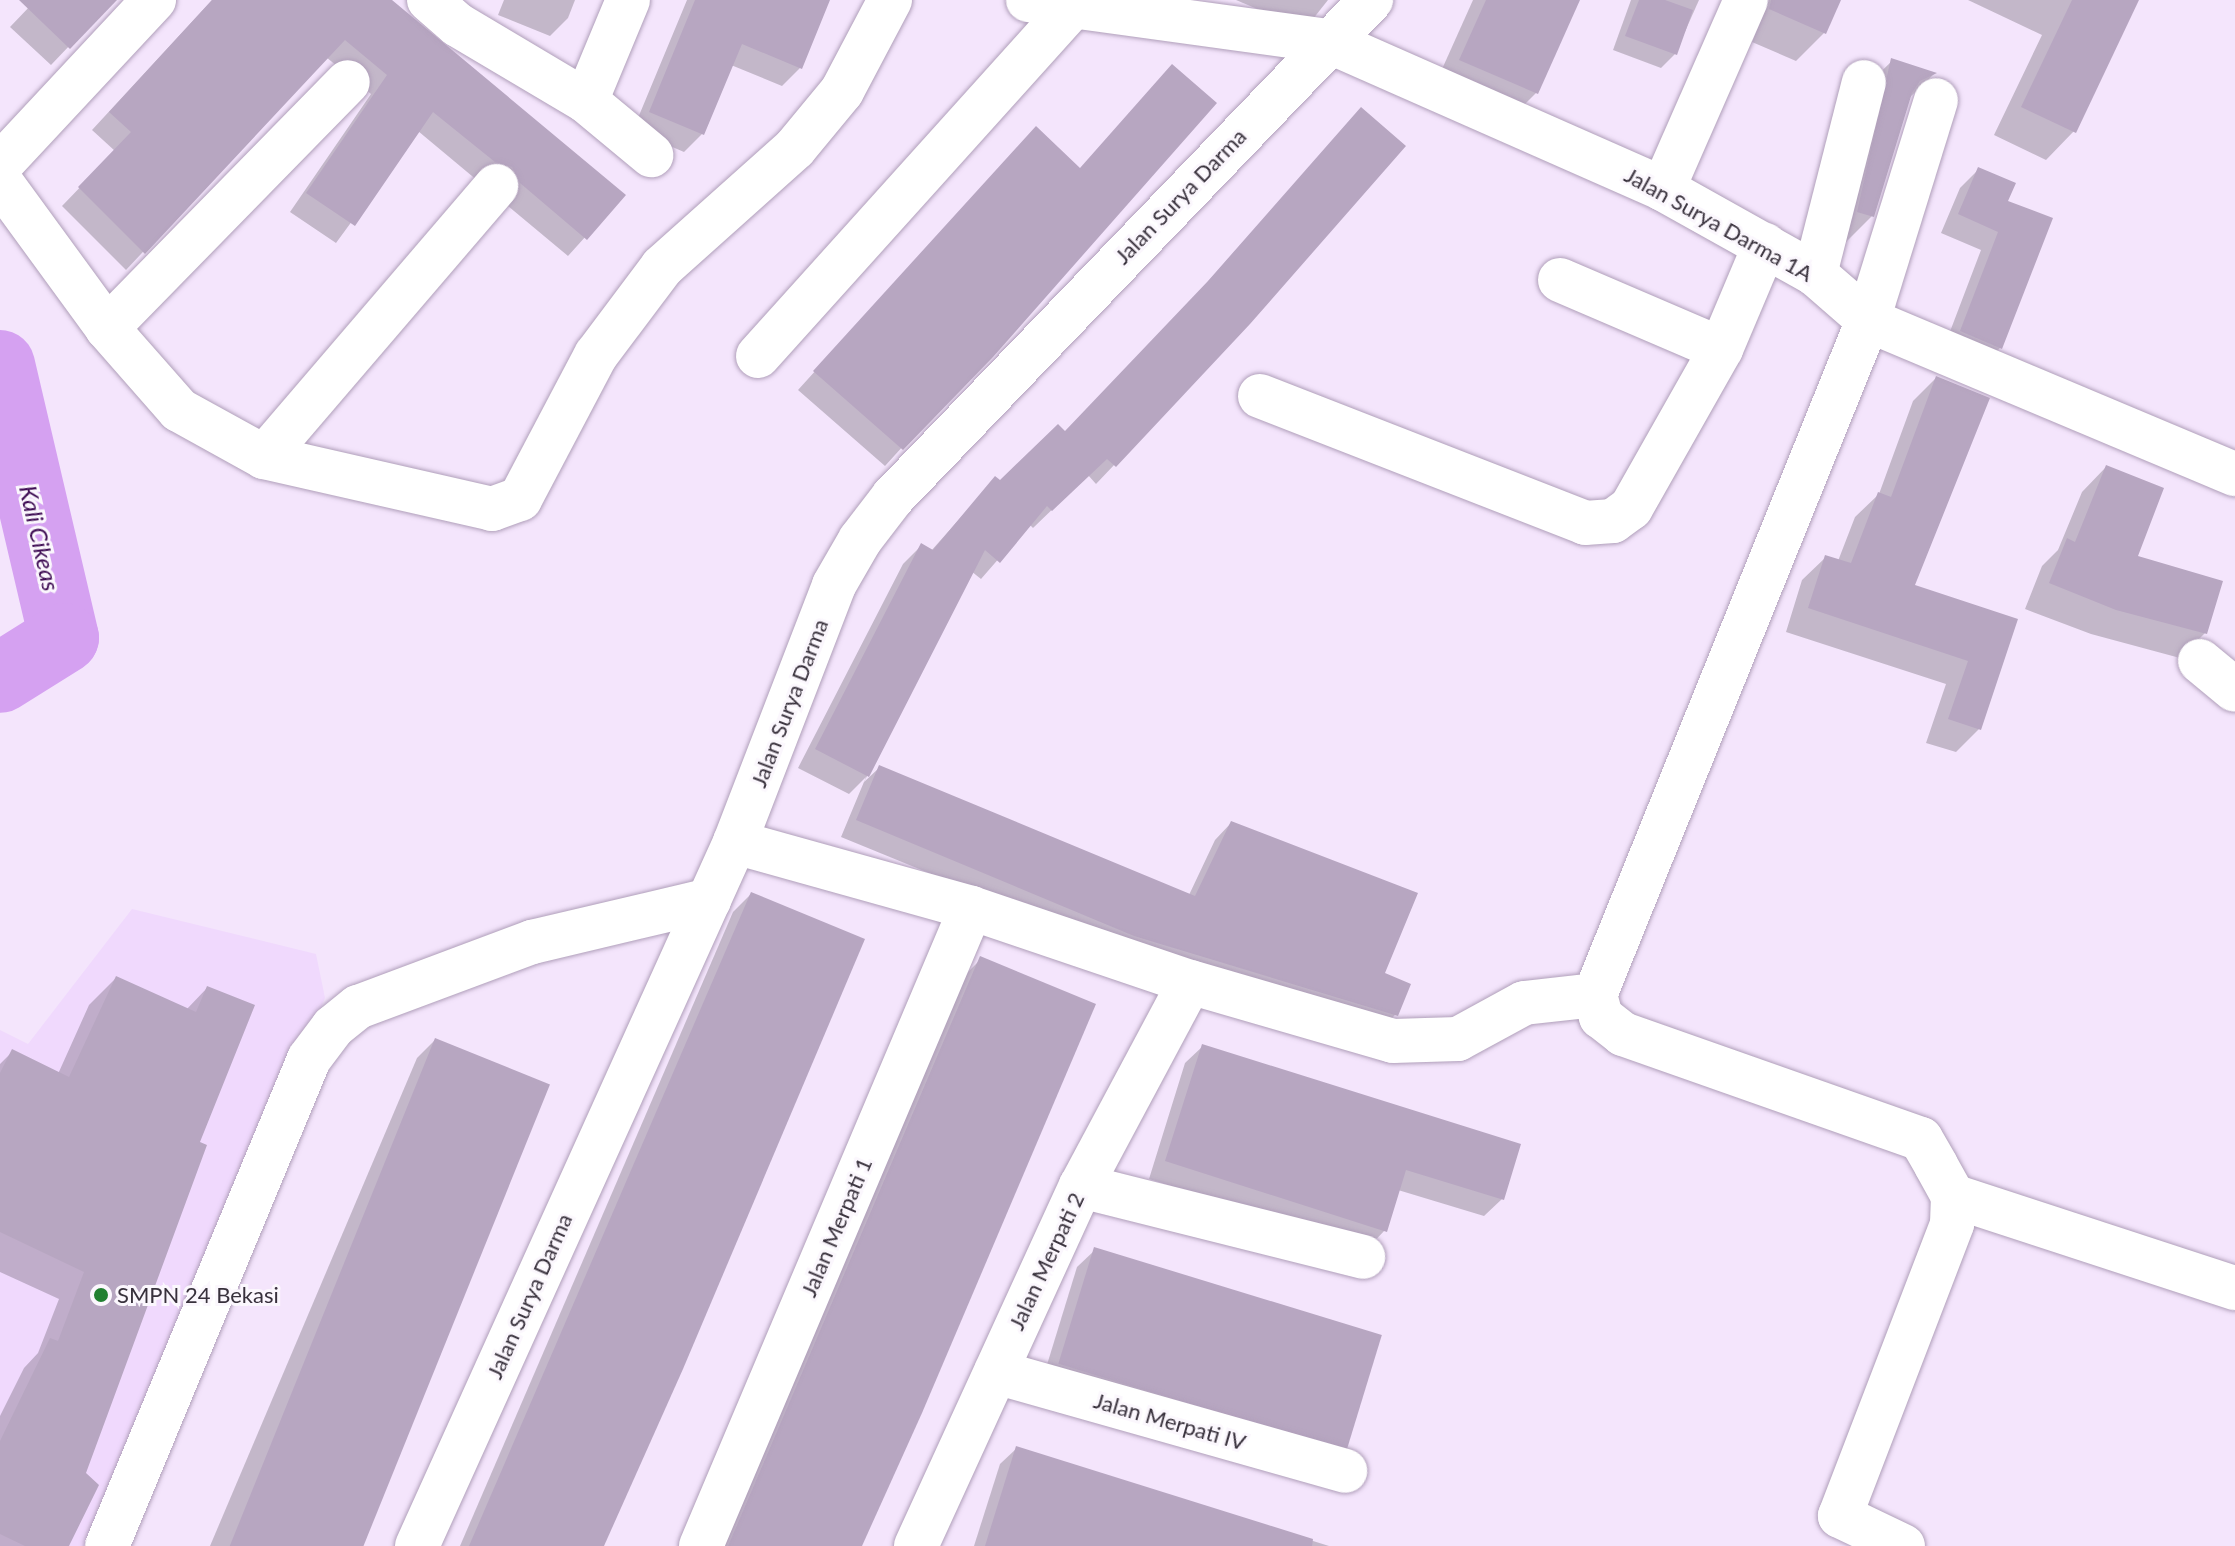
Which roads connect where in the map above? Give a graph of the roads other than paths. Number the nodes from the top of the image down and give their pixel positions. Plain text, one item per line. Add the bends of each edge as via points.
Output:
1 (154, 0) edge
2 (628, 0) edge
3 (890, 0) edge
4 (1028, 0) edge
5 (1371, 0) edge
6 (1746, 0) edge
7 (1073, 6) junction
8 (450, 8) edge
9 (1147, 8) edge
10 (1328, 41) junction
11 (348, 82) dead end
12 (1864, 82) dead end
13 (1936, 100) dead end
14 (586, 101) junction
15 (651, 155) dead end
16 (0, 165) edge
17 (0, 181) edge
18 (496, 186) dead end
19 (1663, 189) junction
20 (1765, 245) junction
21 (1815, 274) junction
22 (1560, 280) dead end
23 (1868, 320) junction
24 (107, 328) junction
25 (1721, 349) junction
26 (758, 356) dead end
27 (1260, 396) dead end
28 (264, 457) junction
29 (2235, 474) edge
30 (2200, 661) dead end
31 (2235, 690) edge
32 (735, 842) junction
33 (709, 900) junction
34 (971, 908) junction
35 (1190, 982) junction
36 (1595, 995) junction
37 (1081, 1186) junction
38 (1953, 1196) junction
39 (1363, 1257) dead end
40 (2235, 1288) edge
41 (996, 1372) junction
42 (1345, 1471) dead end
43 (1835, 1531) edge
44 (107, 1546) edge
45 (417, 1546) edge
46 (701, 1546) edge
47 (916, 1546) edge
48 (1903, 1546) edge

1 - 16 street
2 - 14 street
3 - 28 street via 842,91 795,148 662,267 596,355 520,499 492,509
4 - 7 street, Jalan Surya Darma 1A
5 - 10 street, Jalan Surya Darma
6 - 19 street
7 - 9 street, Jalan Surya Darma 1A
7 - 26 street
8 - 14 street
9 - 10 street, Jalan Surya Darma 1A
10 - 19 street, Jalan Surya Darma 1A
10 - 32 street, Jalan Surya Darma via 904,486 860,540 834,585
11 - 24 street
12 - 21 street
13 - 23 street
14 - 15 street
17 - 24 street
18 - 28 street
19 - 20 street, Jalan Surya Darma 1A
20 - 21 street, Jalan Surya Darma 1A
20 - 25 street
21 - 23 street, Jalan Surya Darma 1A
22 - 25 street
23 - 29 street, Jalan Surya Darma 1A
23 - 36 street
24 - 28 street via 179,410
25 - 27 street via 1631,508 1613,521 1585,523
30 - 31 street
32 - 33 street, Jalan Surya Darma
32 - 34 street
33 - 44 street via 532,942 358,1007 333,1027 309,1059
33 - 45 street, Jalan Surya Darma
34 - 35 street
34 - 46 street, Jalan Merpati 1
35 - 36 street via 1393,1041 1458,1039 1524,1003
35 - 37 street, Jalan Merpati 2
36 - 38 street via 1601,1017 1623,1034 1921,1139
37 - 39 street
37 - 41 street, Jalan Merpati 2
38 - 40 street
38 - 43 street via 1952,1224
41 - 42 street, Jalan Merpati IV
41 - 47 street, Jalan Merpati 2
43 - 48 street

